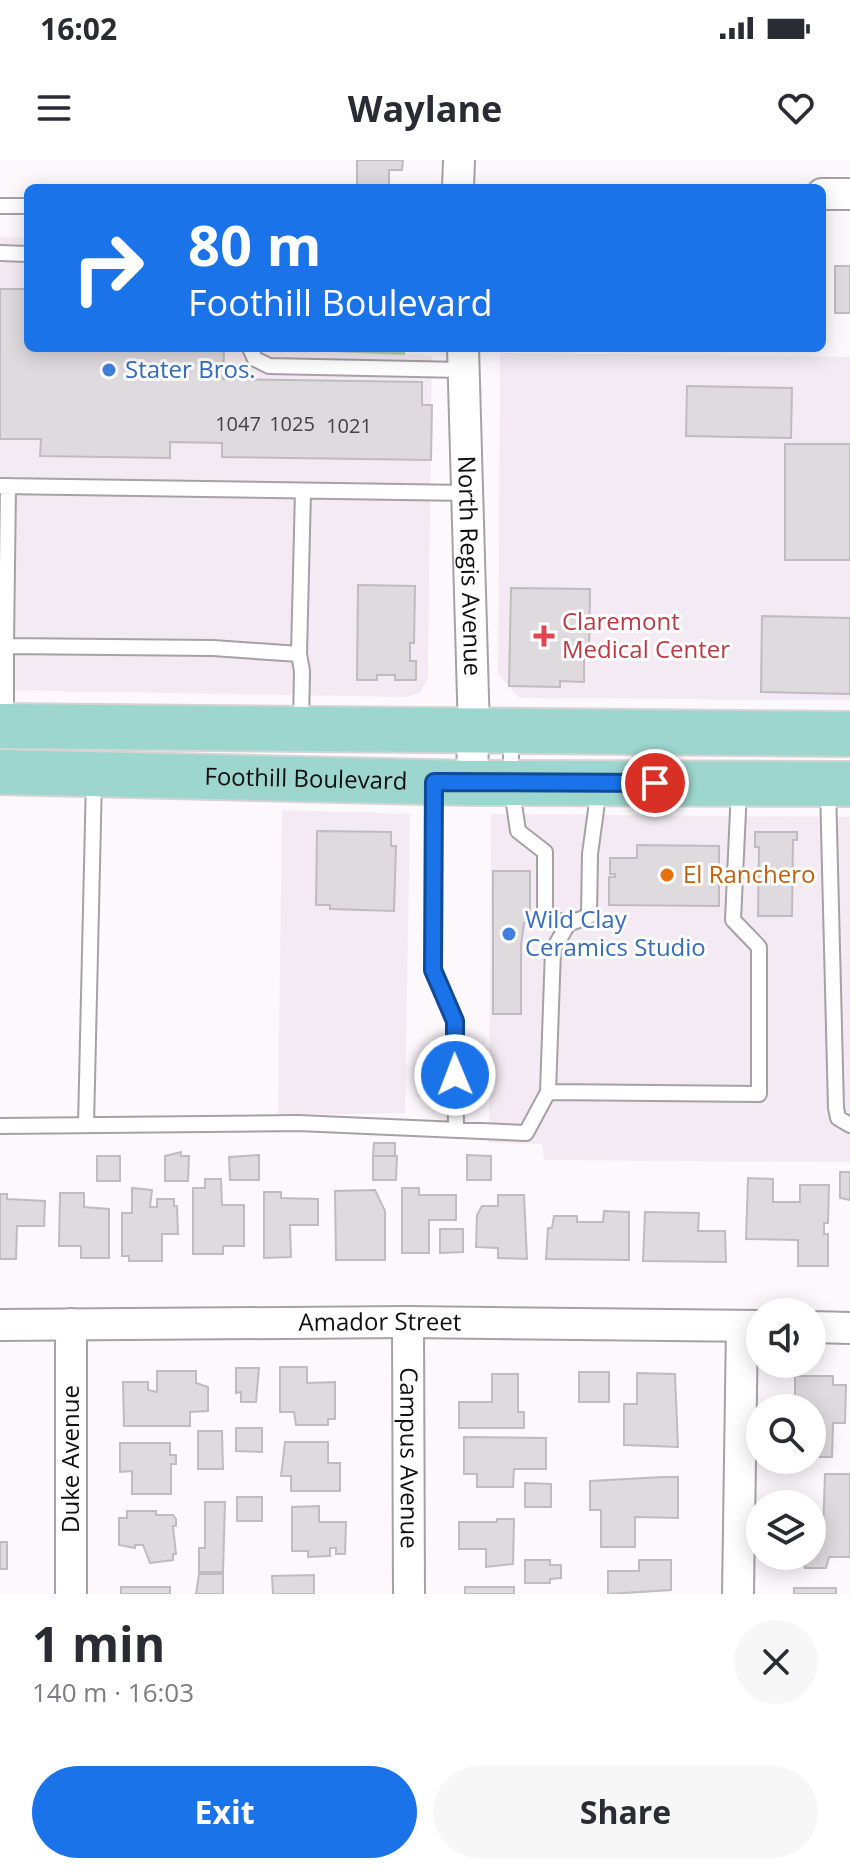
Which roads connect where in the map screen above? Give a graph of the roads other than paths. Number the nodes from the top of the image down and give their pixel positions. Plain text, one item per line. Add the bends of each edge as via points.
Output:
1 (459, 160) edge
2 (458, 184) edge
3 (826, 194) edge
4 (850, 194) edge
5 (0, 206) edge
6 (24, 206) edge
7 (0, 253) edge
8 (24, 254) edge
9 (252, 352) edge
10 (463, 359) edge
11 (4, 486) edge
12 (303, 491) junction
13 (467, 493) junction
14 (6, 646) junction
15 (299, 654) junction
16 (3, 726) edge
17 (301, 729) junction
18 (493, 732) junction
19 (850, 734) edge
20 (0, 772) edge
21 (94, 774) junction
22 (472, 783) junction
23 (599, 783) junction
24 (739, 783) junction
25 (839, 784) edge
26 (568, 924) junction
27 (548, 1092) junction
28 (86, 1125) junction
29 (850, 1125) edge
30 (0, 1126) edge
31 (456, 1130) junction
32 (408, 1322) junction
33 (71, 1324) junction
34 (0, 1325) edge
35 (746, 1326) edge
36 (826, 1327) edge
37 (850, 1328) edge
38 (748, 1378) edge
39 (71, 1594) edge
40 (409, 1594) edge
41 (738, 1594) edge

1 - 2 street
3 - 4 street
5 - 6 lane
7 - 8 lane
9 - 10 lane via 269,366
10 - 13 street, North Regis Avenue
11 - 12 lane
11 - 14 lane
12 - 13 lane
12 - 15 lane
13 - 18 street, North Regis Avenue
14 - 15 lane
14 - 16 lane
15 - 17 lane
16 - 17 main road, Foothill Boulevard
17 - 18 main road, Foothill Boulevard
18 - 19 main road, Foothill Boulevard
18 - 22 street, North Regis Avenue
18 - 22 lane
20 - 21 main road, Foothill Boulevard
21 - 22 main road, Foothill Boulevard
21 - 28 lane
22 - 23 main road, Foothill Boulevard
22 - 26 lane via 545,852 545,916
22 - 31 lane via 433,970 455,1021
23 - 24 main road, Foothill Boulevard
23 - 26 lane via 589,916
24 - 25 main road, Foothill Boulevard
24 - 27 lane via 733,920 759,947 759,1094
25 - 29 lane via 836,1108 838,1118
26 - 27 lane via 553,950
27 - 31 lane via 526,1133
28 - 30 lane
28 - 31 lane via 298,1123
32 - 33 street, Amador Street
32 - 35 street, Amador Street
32 - 40 street, Campus Avenue
33 - 34 street, Amador Street
33 - 39 street, Duke Avenue
36 - 37 street
38 - 41 street

